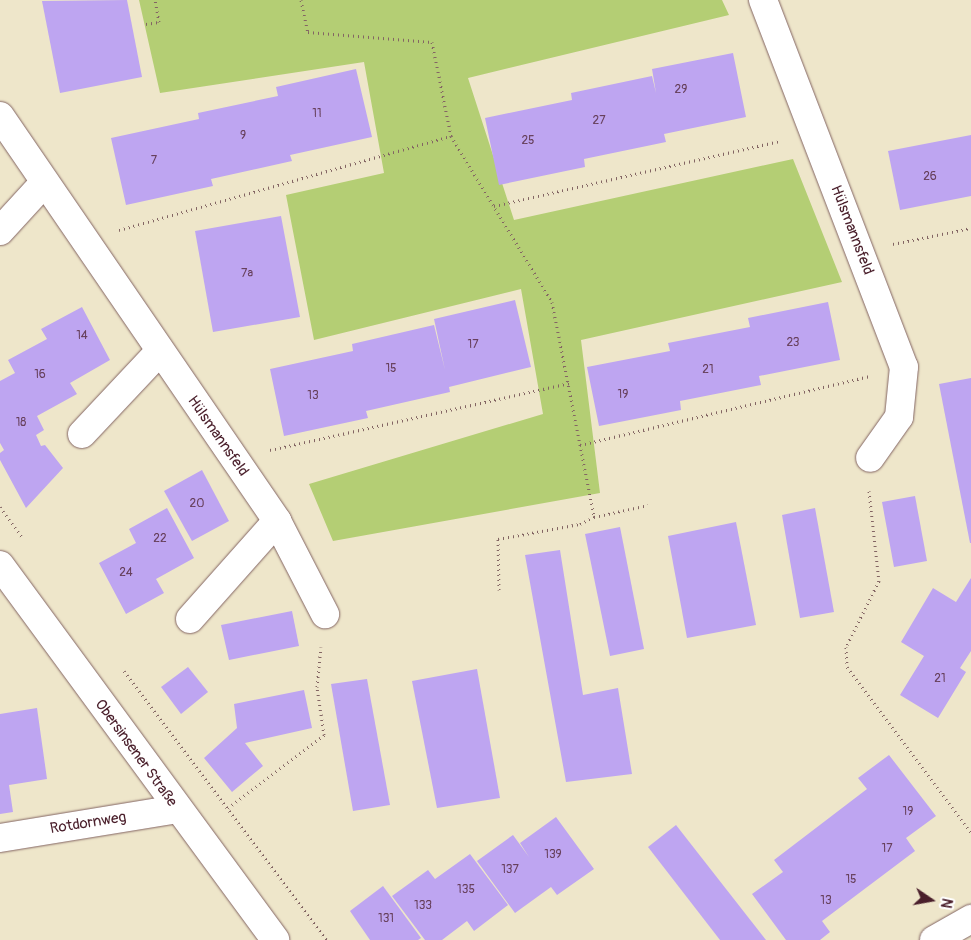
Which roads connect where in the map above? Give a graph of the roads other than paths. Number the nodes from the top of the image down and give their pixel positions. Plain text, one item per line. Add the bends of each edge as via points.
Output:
1 (763, 0) edge
2 (0, 116) edge
3 (44, 183) junction
4 (0, 230) edge
5 (159, 352) junction
6 (82, 434) dead end
7 (870, 458) road end
8 (277, 521) junction
9 (0, 565) edge
10 (324, 614) road end
11 (190, 619) dead end
12 (177, 809) junction
13 (0, 838) edge
14 (971, 919) edge
15 (275, 940) edge
16 (934, 940) edge

1 - 7 street, Hülsmannsfeld via 904,367 899,417
2 - 3 street, Hülsmannsfeld
3 - 4 street
3 - 5 street, Hülsmannsfeld
5 - 6 street
5 - 8 street, Hülsmannsfeld
8 - 10 street, Hülsmannsfeld
8 - 11 street
9 - 12 street, Obersinsener Straße
12 - 13 street, Rotdornweg
12 - 15 street, Obersinsener Straße
14 - 16 street

